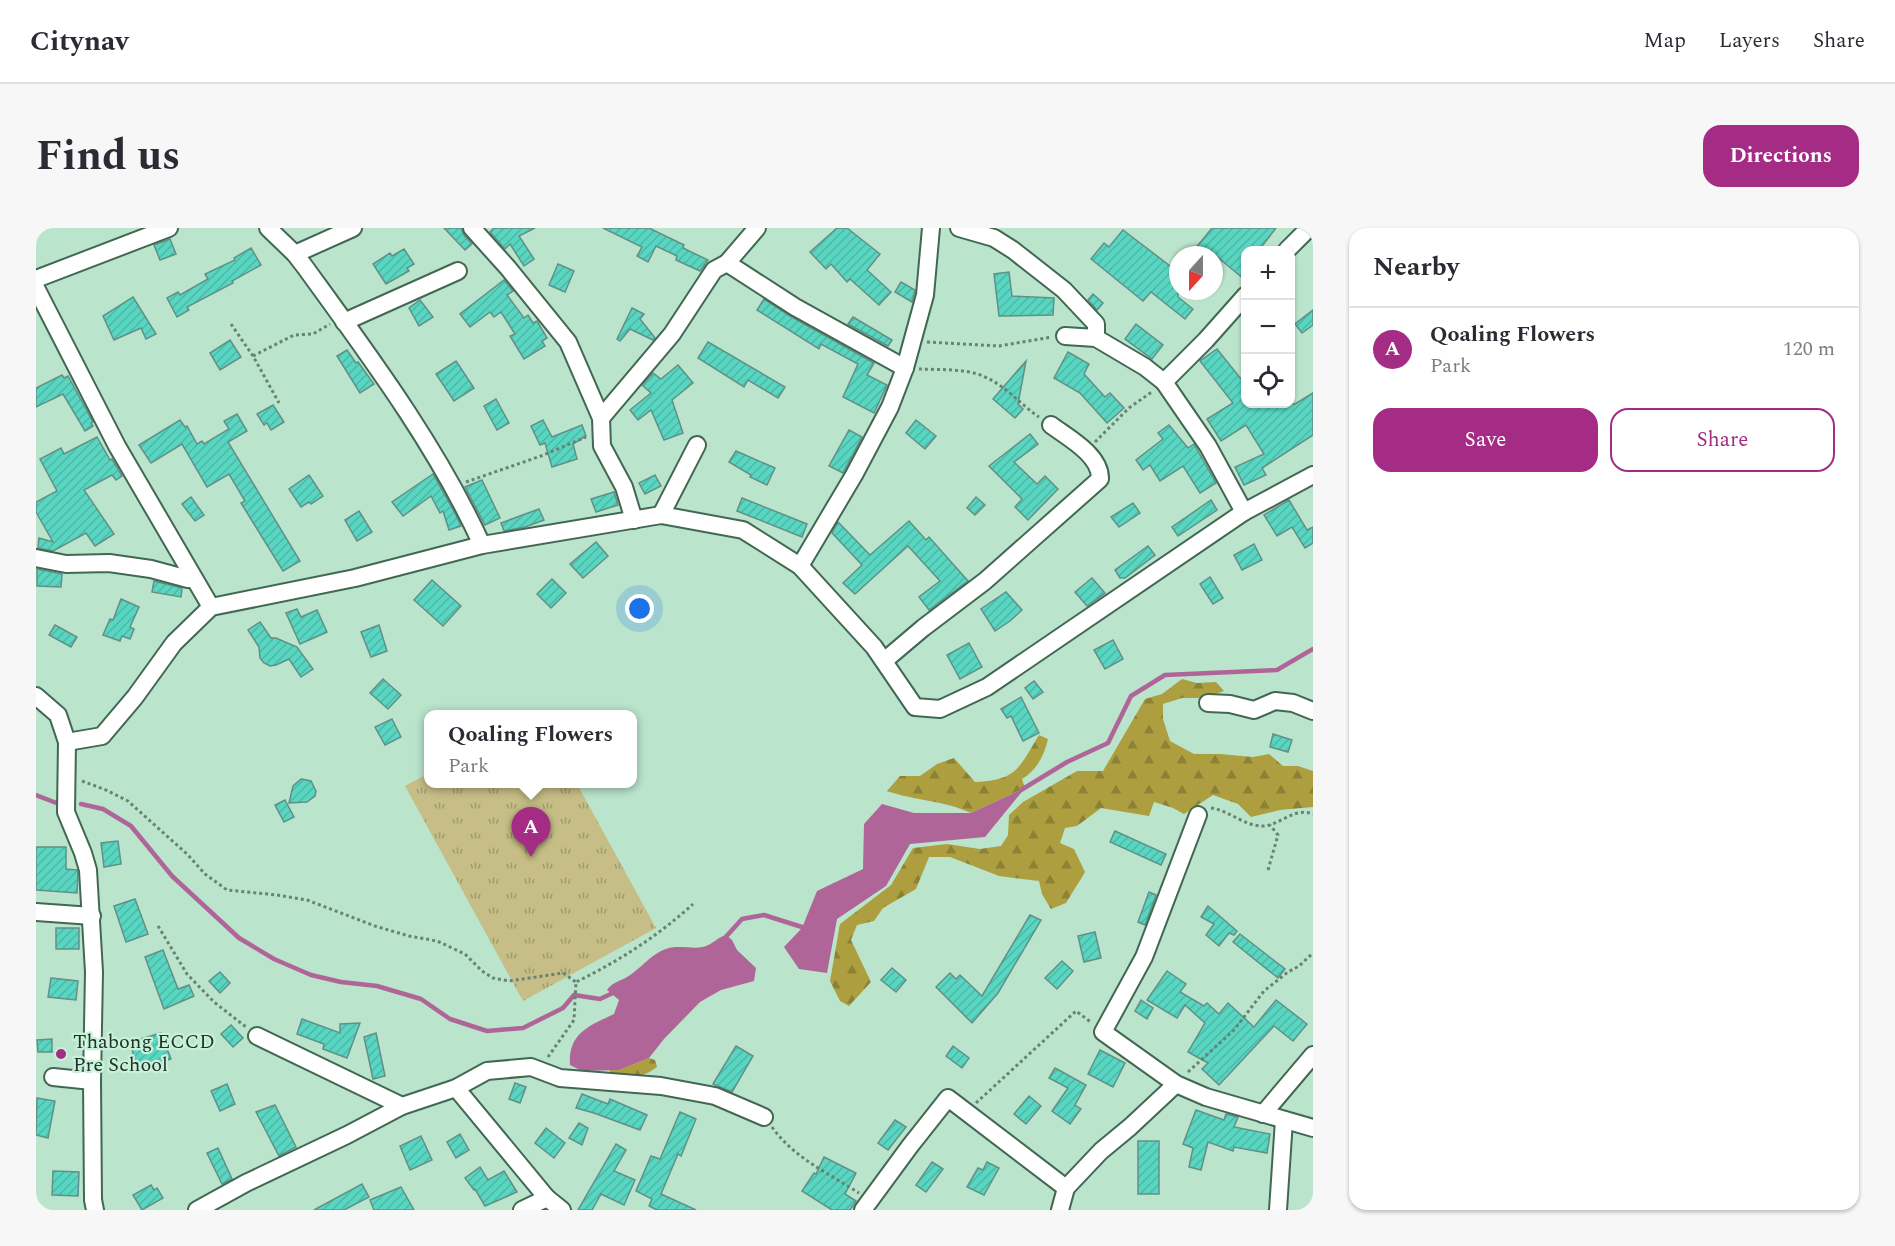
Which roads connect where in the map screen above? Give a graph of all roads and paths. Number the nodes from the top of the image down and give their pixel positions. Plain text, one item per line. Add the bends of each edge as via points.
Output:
1 (169, 228) edge
2 (268, 228) edge
3 (353, 228) edge
4 (472, 228) edge
5 (757, 228) edge
6 (931, 228) edge
7 (959, 228) edge
8 (1309, 228) edge
9 (1291, 246) edge
10 (295, 254) junction
11 (727, 263) junction
12 (458, 271) dead end
13 (36, 279) edge
14 (36, 288) edge
15 (1241, 299) edge
16 (343, 320) junction
17 (231, 324) dead end
18 (1065, 336) joint
19 (1096, 338) junction
20 (912, 340) junction
21 (253, 356) junction
22 (905, 368) junction
23 (1164, 382) junction
24 (279, 403) dead end
25 (602, 424) junction
26 (1051, 424) joint
27 (697, 445) dead end
28 (1086, 453) junction
29 (1313, 475) edge
30 (453, 486) junction
31 (1244, 512) junction
32 (661, 515) junction
33 (634, 520) junction
34 (482, 545) junction
35 (36, 558) edge
36 (800, 566) junction
37 (190, 574) junction
38 (211, 607) junction
39 (884, 662) junction
40 (36, 696) edge
41 (1208, 703) dead end
42 (1313, 711) edge
43 (67, 742) junction
44 (66, 777) junction
45 (1313, 814) edge
46 (1198, 815) joint
47 (1270, 825) junction
48 (1268, 870) dead end
49 (693, 904) dead end
50 (36, 912) edge
51 (92, 916) junction
52 (158, 926) dead end
53 (1313, 953) edge
54 (576, 982) junction
55 (1076, 1011) dead end
56 (257, 1036) joint
57 (1313, 1055) edge
58 (531, 1067) junction
59 (53, 1077) dead end
60 (92, 1081) junction
61 (1176, 1083) junction
62 (456, 1088) junction
63 (402, 1106) junction
64 (966, 1112) junction
65 (1263, 1114) junction
66 (764, 1117) joint
67 (1284, 1120) junction
68 (1313, 1128) edge
69 (1066, 1188) junction
70 (547, 1198) junction
71 (867, 1205) edge
72 (95, 1210) edge
73 (197, 1210) edge
74 (522, 1210) edge
75 (562, 1210) edge
76 (1060, 1210) edge
77 (1278, 1210) edge

1 - 13 street
2 - 10 street
3 - 10 street
4 - 25 street via 568,342
5 - 11 street
6 - 20 street via 925,295
7 - 19 street via 994,238 1055,283 1096,324
8 - 9 street
10 - 16 street
11 - 22 street via 795,307
11 - 25 street via 714,270 672,334
12 - 16 street
14 - 37 street via 117,446
15 - 23 street
16 - 21 path via 313,334 294,335
16 - 30 street
17 - 21 path
18 - 19 street
18 - 20 path via 999,346
19 - 23 street
20 - 22 street
21 - 24 path
22 - 26 path via 984,377
22 - 36 street via 890,407 854,475
23 - 28 path via 1129,408
23 - 31 street via 1208,446
25 - 30 path
25 - 33 street via 602,446 624,487
26 - 28 street
27 - 32 street
28 - 39 street via 1100,471 1096,484
29 - 31 street
30 - 34 street
31 - 39 street via 987,687 940,709 915,707
32 - 33 street
32 - 36 street via 743,530
33 - 34 street
34 - 38 street via 355,578
35 - 37 street via 66,564 140,568 188,579
36 - 39 street
37 - 38 street
38 - 43 street via 174,643 102,736
40 - 43 street via 58,716
41 - 42 street via 1254,710 1275,701
43 - 44 street
44 - 51 street via 66,812 88,870
44 - 54 path via 106,789 128,801 227,890 307,900 375,926 437,941 465,954 493,978 508,981 563,973
45 - 47 path via 1292,814
46 - 47 path via 1203,808 1215,808 1244,822
46 - 61 street via 1144,957 1103,1032
47 - 48 path via 1278,835
49 - 54 path via 667,928
50 - 51 street
51 - 60 street
52 - 56 path via 187,974 214,1002
53 - 61 path via 1264,992 1234,1030
54 - 58 path via 574,1020 545,1061
55 - 64 path
56 - 63 street
57 - 65 street
58 - 62 street via 487,1071
58 - 66 street via 560,1078 661,1086 716,1096
59 - 60 street
60 - 72 street
61 - 65 street via 1206,1097
61 - 69 street
62 - 63 street
62 - 70 street
63 - 73 street
64 - 69 street
64 - 71 street via 948,1098
65 - 67 street
66 - 71 path via 779,1137 814,1167
67 - 68 street
67 - 77 street
69 - 76 street
70 - 74 street
70 - 75 street

